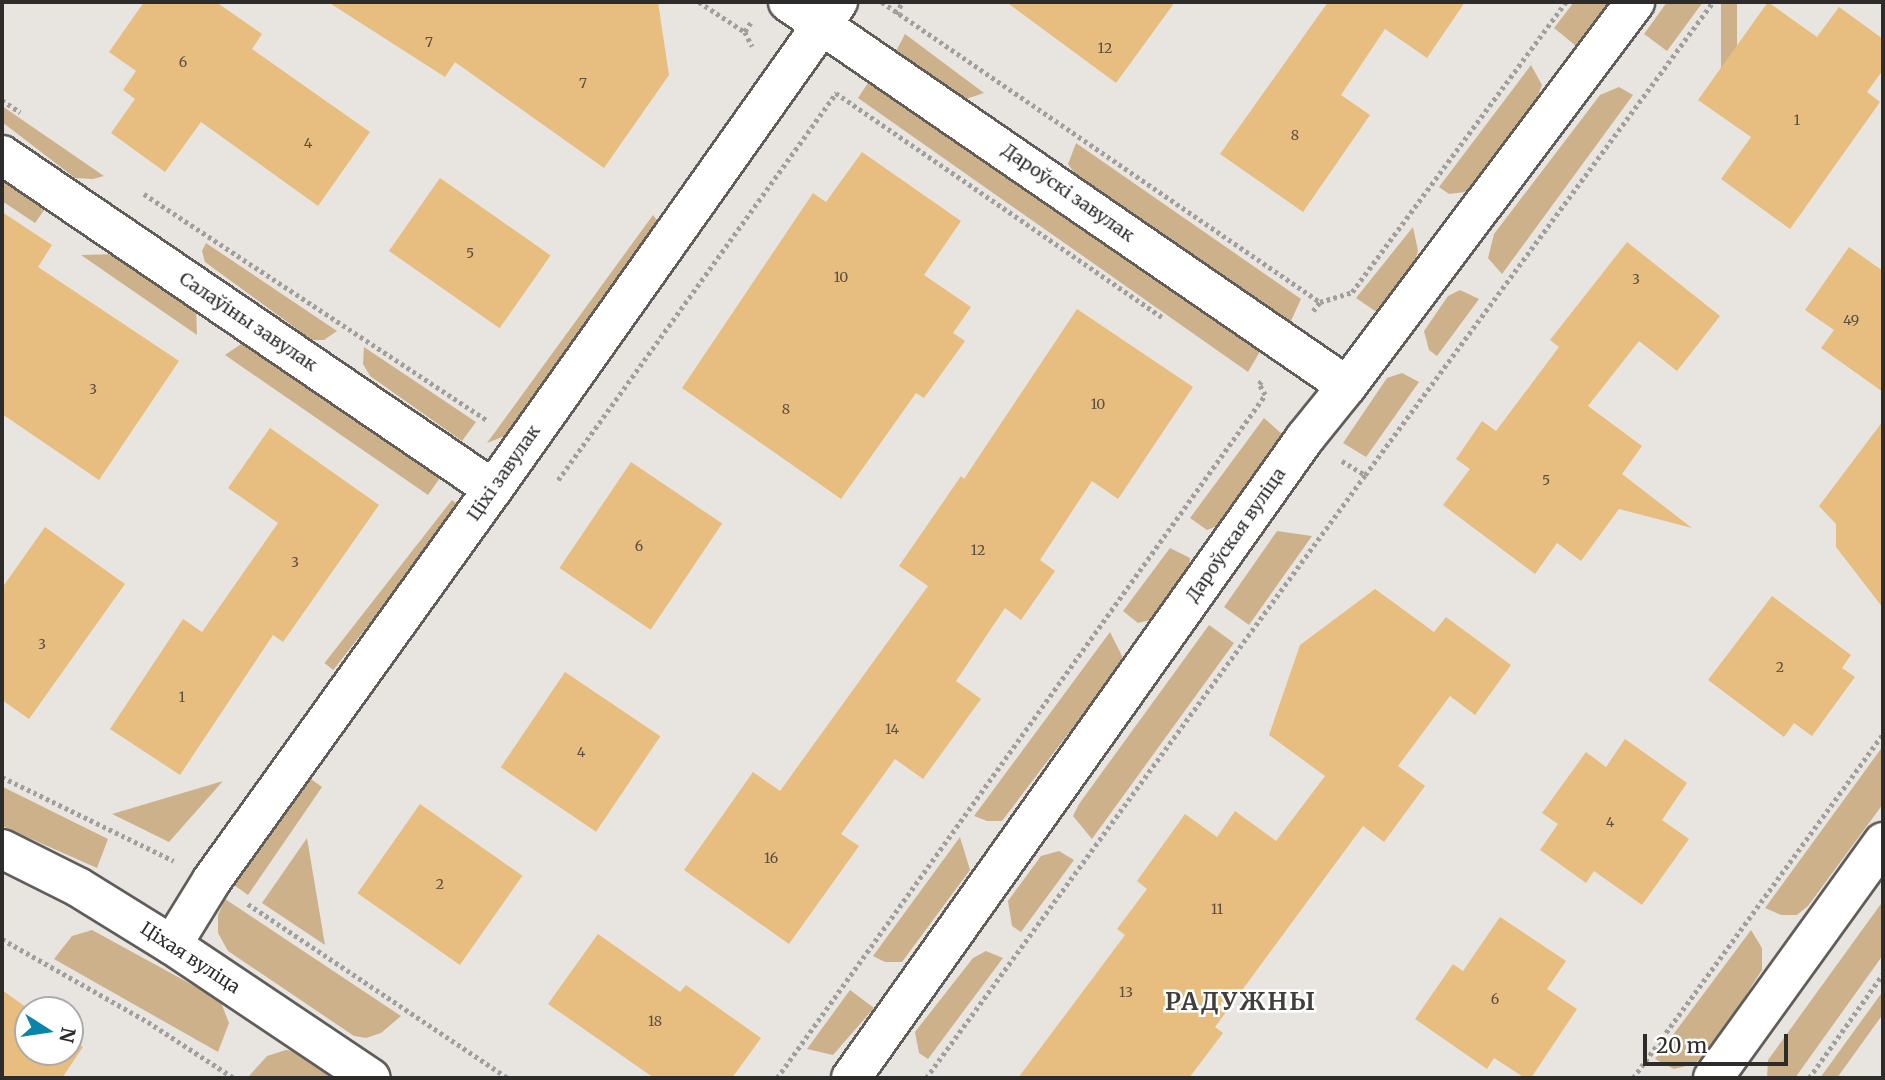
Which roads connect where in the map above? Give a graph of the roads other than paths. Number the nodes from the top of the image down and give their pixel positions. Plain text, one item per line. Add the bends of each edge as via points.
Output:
1 (788, 2) edge
2 (1635, 2) edge
3 (830, 13) edge
4 (2, 155) edge
5 (1347, 386) junction
6 (493, 489) junction
7 (1883, 842) edge
8 (2, 849) edge
9 (172, 945) junction
10 (371, 1078) edge
11 (851, 1078) edge
12 (1714, 1078) edge

1 - 3 street, Дароўскі завулак
2 - 5 street, Дароўская вуліца
3 - 5 street, Дароўскі завулак
3 - 6 street, Ціхі завулак
4 - 6 street, Салаўіны завулак
5 - 11 street, Дароўская вуліца via 1305,438
6 - 9 street, Ціхі завулак via 212,880
7 - 12 street
8 - 9 street, Ціхая вуліца via 78,887
9 - 10 street, Ціхая вуліца

